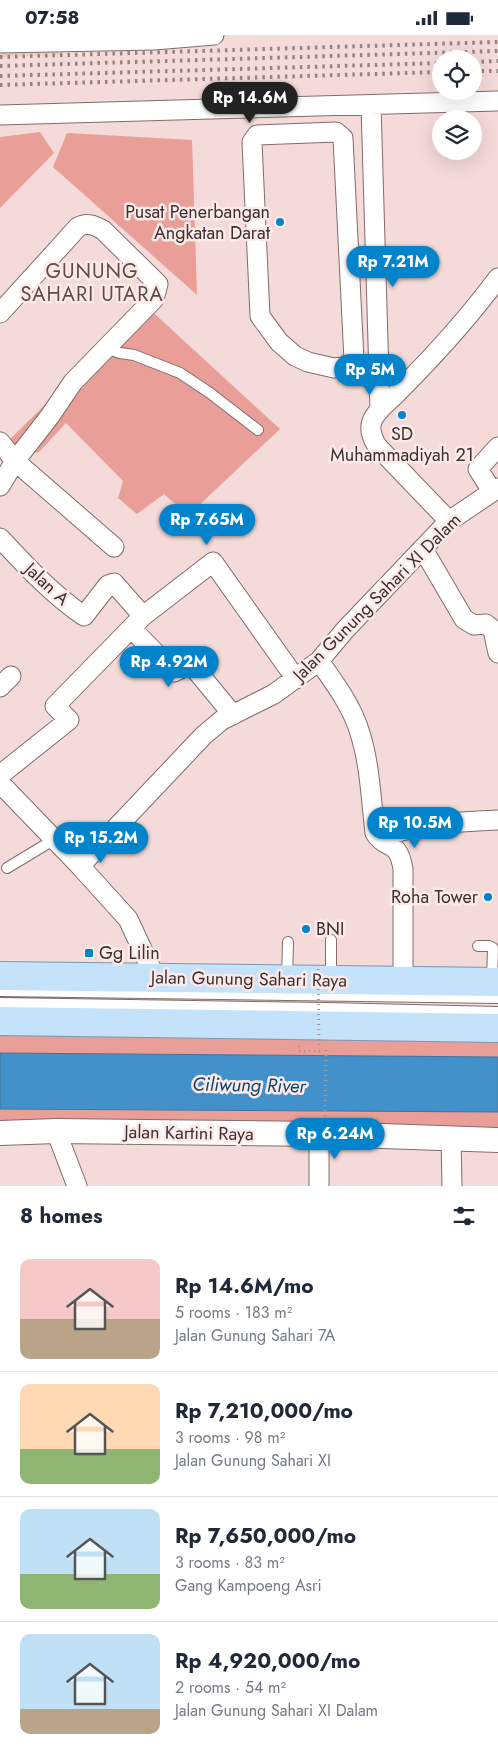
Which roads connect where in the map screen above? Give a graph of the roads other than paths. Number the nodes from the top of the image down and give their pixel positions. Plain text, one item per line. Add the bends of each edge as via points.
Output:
1 (214, 35) edge
2 (0, 43) edge
3 (498, 101) edge
4 (372, 105) junction
5 (300, 106) junction
6 (0, 115) edge
7 (299, 134) junction
8 (498, 278) edge
9 (0, 313) edge
10 (106, 348) junction
11 (380, 410) junction
12 (258, 430) dead end
13 (0, 442) edge
14 (498, 447) edge
15 (15, 461) junction
16 (0, 486) edge
17 (495, 490) edge
18 (449, 521) junction
19 (0, 538) edge
20 (114, 547) dead end
21 (423, 549) junction
22 (137, 622) junction
23 (498, 653) edge
24 (319, 661) junction
25 (296, 679) junction
26 (233, 715) junction
27 (0, 775) edge
28 (0, 783) edge
29 (498, 820) edge
30 (55, 839) junction
31 (380, 839) junction
32 (80, 866) junction
33 (7, 868) dead end
34 (332, 940) dead end
35 (288, 942) dead end
36 (478, 946) dead end
37 (325, 974) junction
38 (0, 976) edge
39 (154, 977) junction
40 (287, 979) junction
41 (403, 981) junction
42 (496, 987) edge
43 (0, 991) edge
44 (0, 1003) edge
45 (498, 1012) edge
46 (0, 1021) edge
47 (498, 1028) edge
48 (56, 1131) junction
49 (0, 1133) edge
50 (318, 1134) junction
51 (451, 1137) junction
52 (498, 1140) edge
53 (78, 1186) edge
54 (319, 1186) edge
55 (452, 1186) edge

1 - 2 street via 154,40
3 - 4 street
4 - 5 street
4 - 11 street
5 - 6 street
5 - 7 street
7 - 7 street via 257,135 252,142 260,316 279,342 295,356 334,368 346,366 354,361 343,137 336,132
8 - 11 street via 476,309
9 - 10 street via 78,227 93,225 103,230 158,284 154,299
10 - 12 lane via 180,373
10 - 15 street via 73,382
11 - 18 street via 371,423 371,435 377,446
13 - 15 street
14 - 17 street via 478,469
15 - 16 street
15 - 20 street
17 - 18 street, Jalan Gunung Sahari XI Dalam
18 - 21 street, Jalan Gunung Sahari XI Dalam
19 - 22 street, Jalan A via 84,616 108,585 114,583
21 - 23 street via 464,619 474,625 486,624 493,630
21 - 24 street, Jalan Gunung Sahari XI Dalam
22 - 25 street via 212,562
22 - 26 street via 174,672 190,664
22 - 27 street via 55,706 69,720
24 - 25 street, Jalan Gunung Sahari XI Dalam
24 - 31 street via 340,691 359,728 375,833
25 - 26 street, Jalan Gunung Sahari XI Dalam via 274,695
26 - 32 street, Jalan Gunung Sahari XI Dalam via 204,735
28 - 30 street
29 - 31 street via 444,824 397,832
30 - 32 street
30 - 33 lane
31 - 41 street via 397,849 403,869
32 - 39 street via 128,919
34 - 37 lane
35 - 40 lane
36 - 42 lane via 493,949
37 - 40 main road, Jalan Gunung Sahari Raya
37 - 41 main road, Jalan Gunung Sahari Raya
38 - 39 main road, Jalan Gunung Sahari Raya
39 - 40 main road, Jalan Gunung Sahari Raya
41 - 42 main road, Jalan Gunung Sahari Raya
42 - 43 lane
44 - 45 lane
46 - 47 main road
48 - 49 street, Jalan Kartini Raya
48 - 50 street, Jalan Kartini Raya
48 - 53 street
50 - 51 street, Jalan Kartini Raya
50 - 54 street
51 - 52 street, Jalan Kartini Raya
51 - 55 street

